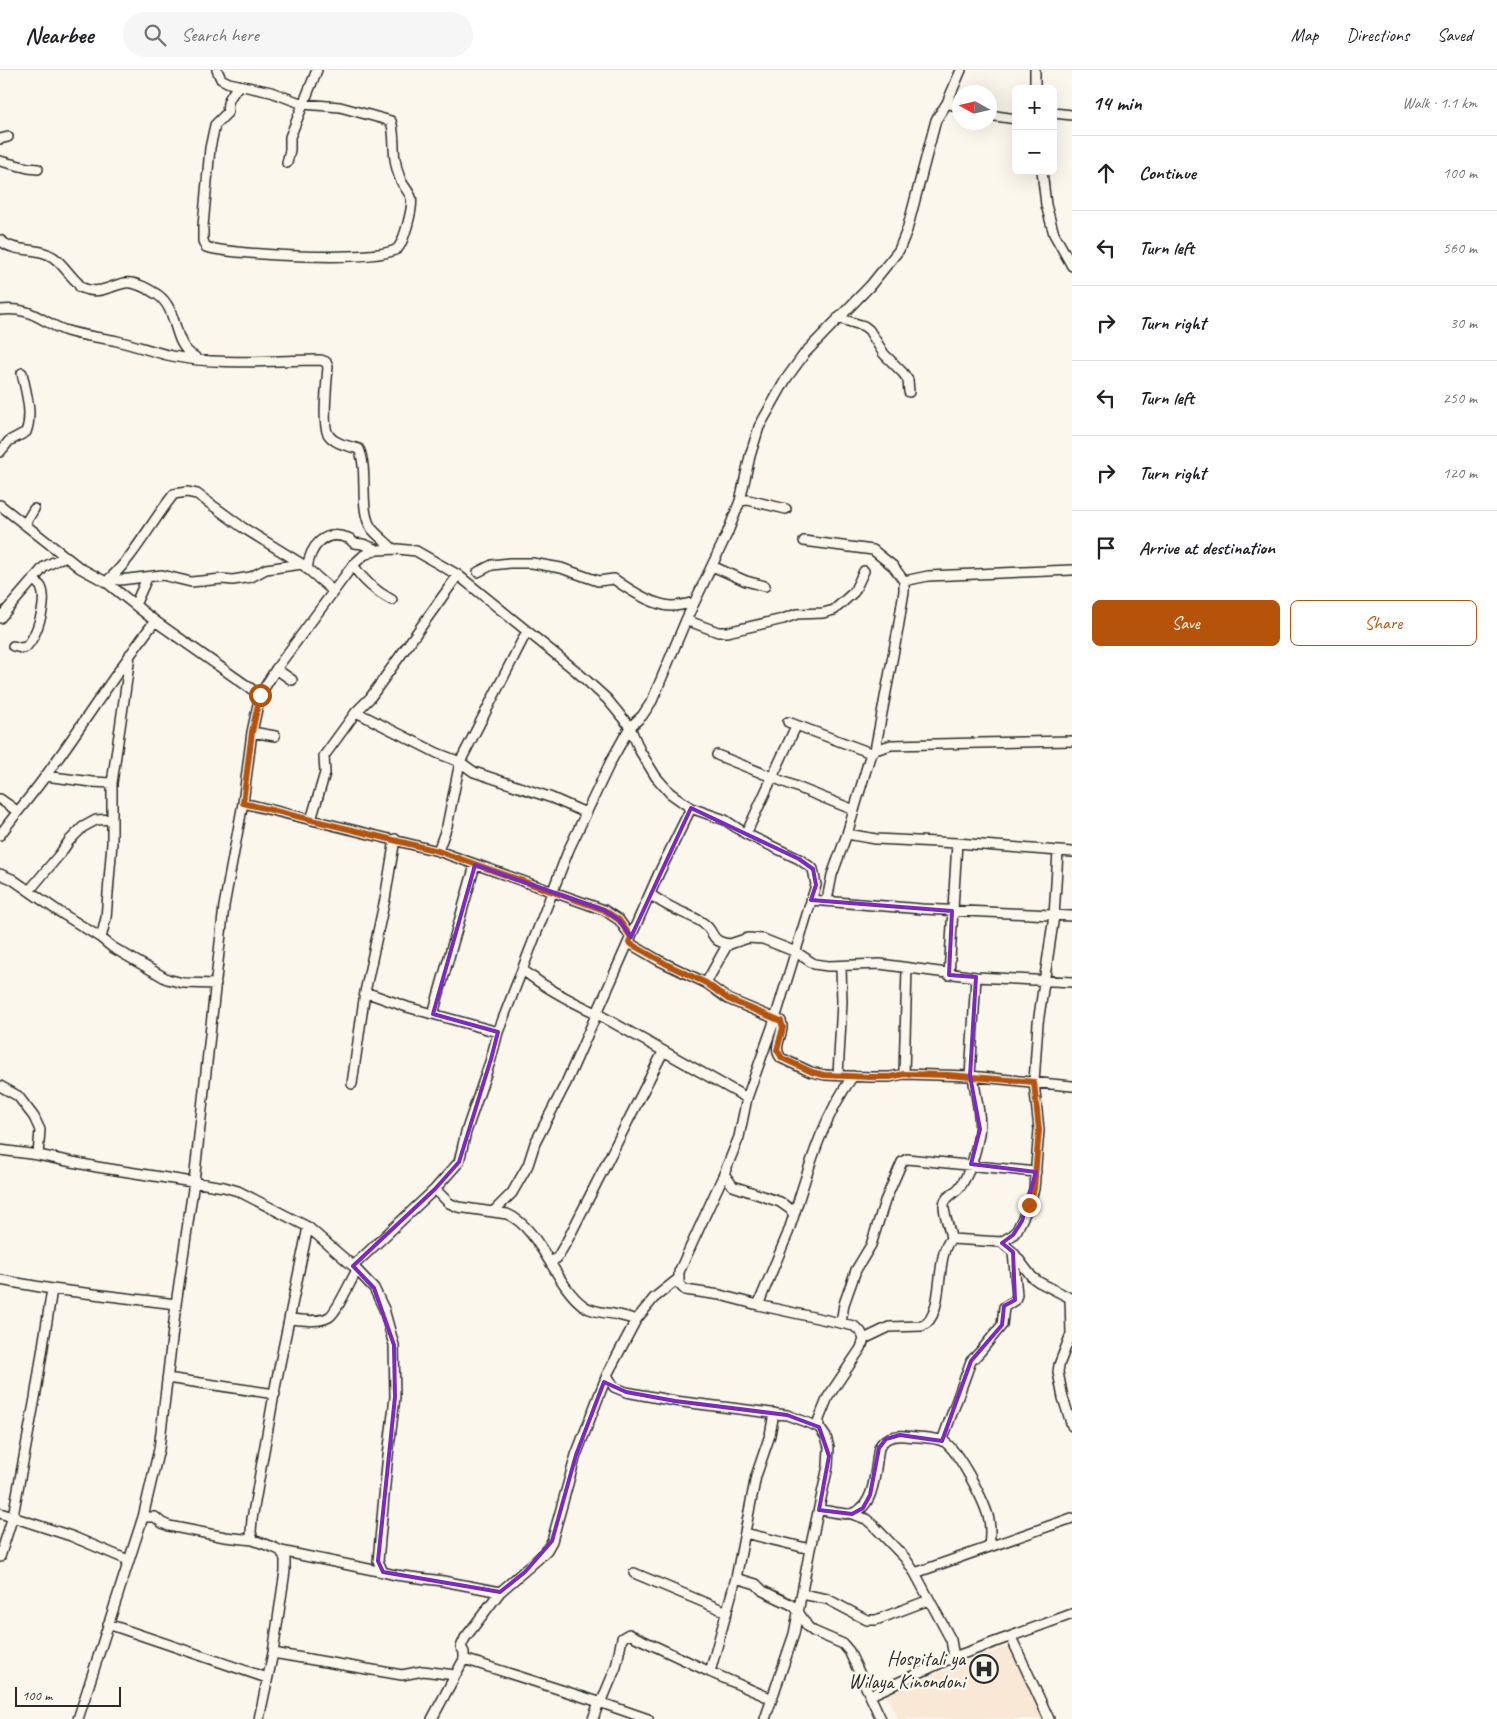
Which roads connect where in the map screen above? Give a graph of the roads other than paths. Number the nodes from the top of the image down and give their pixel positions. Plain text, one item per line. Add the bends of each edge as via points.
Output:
1 (217, 70) edge
2 (318, 70) edge
3 (961, 70) edge
4 (1036, 70) edge
5 (239, 85) junction
6 (1035, 85) edge
7 (303, 104) junction
8 (947, 104) junction
9 (952, 105) edge
10 (1057, 113) edge
11 (1072, 115) edge
12 (997, 116) edge
13 (1012, 119) edge
14 (0, 161) edge
15 (288, 163) dead end
16 (38, 169) dead end
17 (1042, 175) edge
18 (0, 240) edge
19 (1072, 266) edge
20 (0, 310) edge
21 (838, 318) junction
22 (202, 360) junction
23 (22, 373) dead end
24 (909, 392) dead end
25 (0, 452) edge
26 (740, 501) junction
27 (0, 505) edge
28 (34, 508) dead end
29 (786, 509) dead end
30 (25, 524) junction
31 (804, 541) dead end
32 (392, 548) junction
33 (377, 550) junction
34 (65, 556) junction
35 (352, 565) junction
36 (305, 566) junction
37 (712, 566) junction
38 (1072, 570) edge
39 (864, 571) dead end
40 (478, 572) dead end
41 (458, 575) junction
42 (147, 578) junction
43 (33, 579) junction
44 (108, 580) junction
45 (904, 581) junction
46 (764, 586) dead end
47 (333, 591) junction
48 (392, 600) dead end
49 (694, 602) junction
50 (135, 606) junction
51 (0, 618) edge
52 (686, 620) junction
53 (155, 621) junction
54 (527, 631) junction
55 (13, 646) dead end
56 (130, 654) junction
57 (276, 669) junction
58 (292, 680) dead end
59 (260, 695) junction
60 (356, 712) junction
61 (630, 727) junction
62 (252, 732) junction
63 (275, 736) dead end
64 (1072, 742) edge
65 (873, 752) junction
66 (716, 755) dead end
67 (460, 762) junction
68 (45, 776) junction
69 (772, 777) junction
70 (112, 783) junction
71 (0, 799) edge
72 (243, 803) junction
73 (691, 808) junction
74 (854, 810) junction
75 (17, 811) junction
76 (586, 812) junction
77 (112, 819) junction
78 (311, 820) junction
79 (746, 834) junction
80 (847, 834) junction
81 (0, 835) edge
82 (395, 840) junction
83 (957, 843) junction
84 (438, 851) junction
85 (1058, 852) junction
86 (1072, 852) edge
87 (475, 865) junction
88 (0, 874) edge
89 (29, 891) junction
90 (552, 891) junction
91 (650, 895) junction
92 (811, 900) junction
93 (827, 900) junction
94 (952, 911) junction
95 (1054, 916) junction
96 (1072, 916) edge
97 (101, 938) junction
98 (630, 940) junction
99 (730, 944) junction
100 (796, 952) junction
101 (840, 967) junction
102 (907, 968) junction
103 (523, 970) junction
104 (949, 975) junction
105 (976, 977) junction
106 (1044, 981) junction
107 (1072, 982) edge
108 (706, 983) junction
109 (216, 984) junction
110 (365, 992) junction
111 (596, 1013) junction
112 (433, 1014) junction
113 (775, 1019) junction
114 (498, 1032) junction
115 (663, 1052) junction
116 (904, 1074) junction
117 (838, 1075) junction
118 (853, 1076) junction
119 (972, 1076) junction
120 (1034, 1082) junction
121 (352, 1084) dead end
122 (0, 1086) edge
123 (1072, 1086) edge
124 (746, 1098) junction
125 (0, 1150) edge
126 (38, 1155) junction
127 (971, 1164) junction
128 (1036, 1172) junction
129 (724, 1174) junction
130 (194, 1182) junction
131 (435, 1189) junction
132 (493, 1212) junction
133 (794, 1215) junction
134 (308, 1227) junction
135 (951, 1239) junction
136 (1001, 1242) junction
137 (1013, 1252) junction
138 (551, 1262) junction
139 (355, 1268) junction
140 (678, 1279) junction
141 (0, 1280) edge
142 (52, 1289) junction
143 (1071, 1299) edge
144 (176, 1304) junction
145 (758, 1305) junction
146 (290, 1319) junction
147 (636, 1320) junction
148 (841, 1323) junction
149 (864, 1339) junction
150 (607, 1375) junction
151 (167, 1378) junction
152 (275, 1394) junction
153 (774, 1412) junction
154 (1072, 1426) edge
155 (819, 1427) junction
156 (942, 1441) junction
157 (819, 1510) junction
158 (0, 1513) edge
159 (852, 1514) junction
160 (13, 1516) junction
161 (143, 1517) junction
162 (1072, 1518) edge
163 (745, 1533) junction
164 (253, 1540) junction
165 (989, 1547) junction
166 (810, 1549) junction
167 (281, 1551) junction
168 (0, 1557) edge
169 (128, 1560) junction
170 (383, 1572) junction
171 (915, 1572) junction
172 (634, 1573) dead end
173 (736, 1578) junction
174 (500, 1592) junction
175 (802, 1594) junction
176 (929, 1600) junction
177 (727, 1612) junction
178 (799, 1613) junction
179 (1072, 1614) edge
180 (108, 1624) junction
181 (1011, 1637) junction
182 (273, 1653) junction
183 (954, 1657) junction
184 (464, 1659) junction
185 (710, 1672) junction
186 (455, 1676) junction
187 (267, 1678) junction
188 (871, 1695) junction
189 (772, 1699) junction
190 (600, 1702) junction
191 (767, 1718) edge
192 (78, 1719) edge
193 (260, 1719) edge
194 (432, 1719) edge
195 (593, 1719) edge
196 (648, 1719) edge
197 (881, 1719) edge
198 (1049, 1719) edge

1 - 5 street via 222,79
2 - 7 street
3 - 8 street
4 - 6 street
5 - 7 street
5 - 7 street via 230,96 228,112 215,125 213,133 203,226 206,248 280,256 373,255 396,249 404,234 412,202 398,173 391,121 340,107
7 - 15 street via 290,137
8 - 9 street
8 - 21 street via 936,120 899,250
10 - 11 street
12 - 13 street
14 - 16 street
17 - 19 street via 1054,234
18 - 22 street via 8,247 52,257 84,289 106,290 130,283 160,296 186,352
20 - 22 street via 17,309 77,334 126,343 170,356
21 - 24 street via 869,330 884,354 908,380
21 - 26 street via 786,379 759,427
22 - 32 street via 326,362 327,433 332,439 359,449 369,522
23 - 25 street via 29,423 26,432 9,441
26 - 29 street
26 - 37 street
27 - 30 street
28 - 30 street
30 - 34 street
31 - 45 street via 873,550 893,566
32 - 33 street
32 - 41 street via 416,552
33 - 35 street
33 - 36 street via 349,538 328,538 315,545
34 - 43 street via 44,566
34 - 44 street via 80,568
35 - 47 street
35 - 48 street via 370,586
36 - 42 street via 266,568 251,577 233,580 191,582 162,575
36 - 44 street via 197,494 188,492 174,494
36 - 47 street
37 - 46 street
37 - 49 street
38 - 45 street via 928,576
39 - 52 street via 854,592 834,610 797,614 727,632 718,632
40 - 49 street via 492,565 510,563 545,565 598,581 614,579 643,597 670,606
41 - 54 street
41 - 60 street via 370,698
42 - 44 street
42 - 50 street
43 - 51 street
43 - 55 street via 42,594 38,624 26,647
44 - 50 street
45 - 65 street via 902,609
47 - 57 street
49 - 52 street
50 - 53 street
52 - 61 street via 652,701
53 - 56 street
53 - 59 street
54 - 61 street via 607,699
54 - 67 street
56 - 68 street
56 - 70 street
57 - 58 street
57 - 59 street
59 - 62 street
60 - 67 street
60 - 78 street via 324,756 325,773
61 - 73 street via 656,777 670,793
61 - 76 street
62 - 63 street
62 - 72 street
64 - 65 street via 891,745
65 - 69 street via 792,724
65 - 74 street
66 - 69 street
67 - 76 street via 474,772
67 - 84 street via 447,826
68 - 70 street
68 - 75 street
69 - 74 street
69 - 79 street
70 - 77 street
71 - 75 street
72 - 78 street
72 - 109 street via 224,906
73 - 79 street via 725,820
73 - 91 street
74 - 80 street
75 - 81 street
76 - 90 street
77 - 89 street via 96,820 83,827
77 - 97 street via 106,918
78 - 82 street
79 - 92 street via 813,869 816,885
80 - 83 street via 876,839
80 - 93 street
82 - 84 street
82 - 110 street
83 - 85 street
83 - 94 street
84 - 87 street
85 - 86 street
85 - 95 street
87 - 90 street
87 - 112 street
88 - 89 street
89 - 97 street
90 - 98 street via 613,914
90 - 103 street
91 - 98 street
91 - 99 street via 703,923 717,941
92 - 93 street
92 - 100 street
93 - 94 street
94 - 95 street
94 - 104 street
95 - 96 street
95 - 106 street
97 - 109 street via 167,979
98 - 108 street via 670,966
98 - 111 street
99 - 100 street via 748,938 763,939
99 - 108 street
100 - 101 street via 814,964
100 - 113 street
101 - 102 street via 880,964
101 - 117 street via 842,1002
102 - 104 street
102 - 116 street
103 - 111 street via 540,983
103 - 114 street
104 - 105 street
105 - 106 street
105 - 119 street
106 - 107 street
106 - 120 street
108 - 113 street via 728,999
109 - 130 street
110 - 112 street
110 - 121 street
111 - 115 street
111 - 132 street via 528,1165 512,1193
112 - 114 street
113 - 117 street via 783,1024 777,1050 782,1058 812,1072
113 - 124 street
114 - 131 street via 459,1162
115 - 124 street
115 - 138 street via 567,1241
116 - 118 street
116 - 119 street
117 - 118 street
118 - 133 street via 818,1140
119 - 120 street
119 - 127 street via 980,1129
120 - 123 street
120 - 128 street via 1039,1130
122 - 126 street via 18,1096 37,1123 40,1130
124 - 129 street via 739,1137
125 - 126 street
126 - 130 street
127 - 128 street
127 - 135 street via 959,1188 944,1203
127 - 148 street via 907,1159 902,1162 871,1245 852,1280
128 - 136 street via 1022,1221 1013,1235
129 - 133 street via 732,1186 780,1202
129 - 140 street
130 - 134 street via 238,1191
130 - 144 street
131 - 132 street via 458,1207
131 - 139 street
132 - 138 street via 514,1217
133 - 145 street
134 - 139 street
134 - 146 street
135 - 136 street
135 - 149 street via 945,1250 938,1295 927,1324 889,1327
136 - 137 street
137 - 143 street via 1032,1277
137 - 156 street via 1015,1300 1004,1307 1002,1325 970,1361
138 - 147 street via 568,1289 584,1306 592,1311
139 - 146 street via 330,1316
139 - 170 street via 374,1288 384,1309 394,1346 395,1397 378,1561
140 - 145 street via 685,1290
140 - 147 street via 654,1298
141 - 142 street
142 - 144 street
142 - 160 street
143 - 154 street via 1071,1334 1058,1372
144 - 151 street
145 - 148 street
146 - 152 street
147 - 150 street
148 - 149 street via 854,1326
149 - 155 street via 823,1408
150 - 153 street via 614,1387 626,1392
150 - 174 street via 576,1455 547,1550
151 - 152 street
151 - 161 street via 159,1449
152 - 164 street via 252,1519
153 - 155 street
153 - 163 street via 756,1476
155 - 157 street via 829,1447
156 - 159 street via 900,1435 881,1443 870,1495 863,1508
156 - 165 street via 963,1465 988,1516 991,1531
157 - 159 street
157 - 166 street
158 - 160 street
159 - 171 street via 874,1526
160 - 168 street
160 - 169 street
161 - 164 street via 155,1517 169,1526
161 - 169 street
162 - 165 street
163 - 166 street
163 - 173 street
164 - 167 street
165 - 171 street
166 - 175 street
167 - 170 street
167 - 182 street via 285,1571
169 - 180 street
170 - 174 street
171 - 176 street
172 - 177 street
173 - 177 street
173 - 178 street via 756,1584 763,1591 796,1607
174 - 184 street via 465,1638 461,1647
175 - 176 street via 827,1599 867,1620 876,1620
175 - 178 street
176 - 183 street via 952,1640
177 - 185 street
178 - 188 street via 808,1627 843,1644
178 - 189 street
179 - 181 street
180 - 187 street
180 - 192 street
181 - 183 street
181 - 198 street
182 - 186 street via 402,1675 423,1671
182 - 187 street
183 - 188 street
184 - 186 street
184 - 190 street
185 - 189 street
185 - 190 street via 626,1635 622,1638 616,1667
186 - 194 street
187 - 193 street
188 - 197 street
189 - 191 street
190 - 195 street
190 - 196 street

